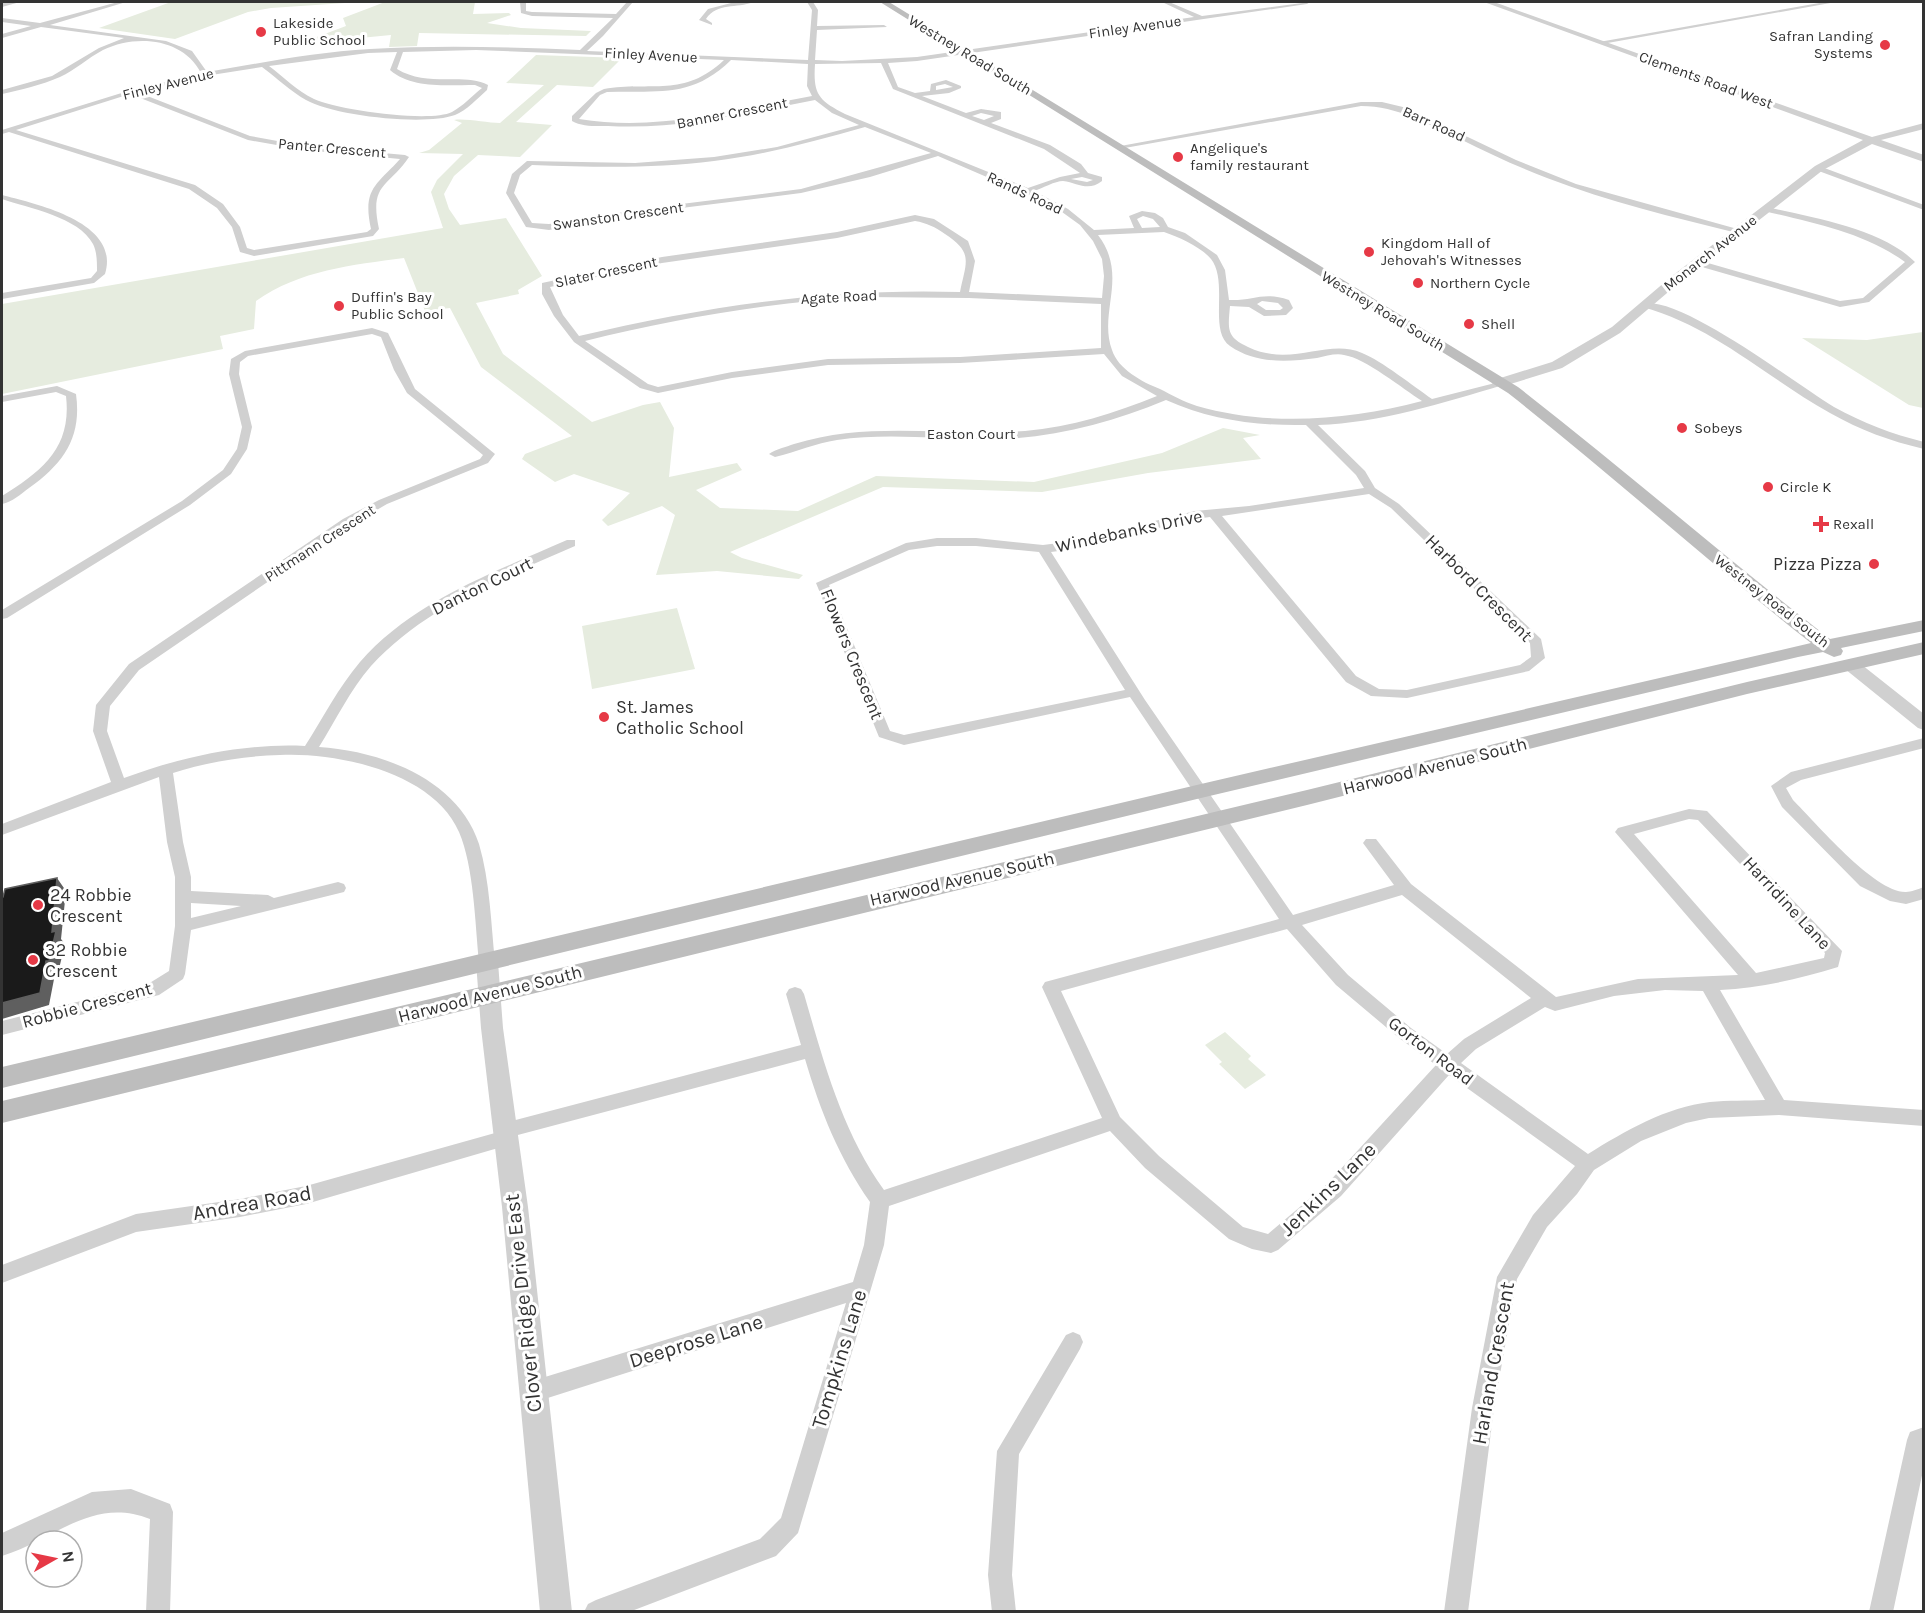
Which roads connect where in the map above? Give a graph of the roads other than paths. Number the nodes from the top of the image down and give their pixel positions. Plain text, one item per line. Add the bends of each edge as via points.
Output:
1 (16, 2) edge
2 (123, 2) edge
3 (523, 2) edge
4 (630, 2) edge
5 (750, 2) edge
6 (810, 2) edge
7 (884, 2) edge
8 (1165, 2) edge
9 (1306, 2) edge
10 (1488, 2) edge
11 (1833, 2) edge
12 (2, 5) edge
13 (616, 16) junction
14 (1200, 17) junction
15 (2, 20) edge
16 (710, 24) dead end
17 (39, 25) junction
18 (884, 27) dead end
19 (815, 28) junction
20 (2, 36) edge
21 (134, 37) junction
22 (1602, 42) junction
23 (401, 50) junction
24 (582, 52) junction
25 (966, 52) junction
26 (730, 58) junction
27 (812, 62) junction
28 (884, 62) junction
29 (263, 64) junction
30 (205, 74) junction
31 (933, 90) dead end
32 (2, 92) edge
33 (130, 92) junction
34 (916, 95) junction
35 (815, 98) junction
36 (966, 115) junction
37 (984, 123) junction
38 (866, 125) junction
39 (1923, 126) edge
40 (5, 131) edge
41 (1870, 140) junction
42 (1119, 147) junction
43 (937, 154) junction
44 (1923, 159) edge
45 (1819, 168) junction
46 (1084, 173) junction
47 (1064, 179) junction
48 (1027, 191) junction
49 (2, 197) edge
50 (1923, 208) edge
51 (1767, 209) junction
52 (1165, 229) junction
53 (1139, 230) junction
54 (1737, 230) junction
55 (1093, 234) junction
56 (1698, 263) junction
57 (964, 294) junction
58 (2, 296) edge
59 (1106, 300) junction
60 (1225, 303) junction
61 (1251, 304) dead end
62 (1646, 305) junction
63 (577, 340) junction
64 (1107, 351) junction
65 (1499, 383) junction
66 (1164, 397) junction
67 (2, 399) edge
68 (1430, 402) junction
69 (1310, 423) junction
70 (1923, 446) edge
71 (775, 454) dead end
72 (1371, 490) junction
73 (2, 501) edge
74 (1214, 514) junction
75 (571, 543) dead end
76 (1043, 549) junction
77 (2, 615) edge
78 (1923, 625) edge
79 (1827, 645) junction
80 (1923, 648) edge
81 (1851, 665) junction
82 (1134, 692) junction
83 (1923, 724) edge
84 (1923, 743) edge
85 (310, 749) junction
86 (165, 768) junction
87 (119, 785) junction
88 (1201, 791) junction
89 (1220, 819) junction
90 (2, 830) edge
91 (1371, 843) dead end
92 (338, 888) dead end
93 (1405, 888) junction
94 (1923, 893) edge
95 (182, 897) junction
96 (280, 902) junction
97 (1289, 921) junction
98 (183, 926) junction
99 (488, 962) junction
100 (1753, 981) junction
101 (1708, 984) junction
102 (491, 994) junction
103 (795, 994) dead end
104 (1544, 999) junction
105 (2, 1028) edge
106 (811, 1050) junction
107 (1448, 1064) junction
108 (2, 1078) edge
109 (1779, 1107) junction
110 (2, 1112) edge
111 (1923, 1118) edge
112 (1113, 1122) junction
113 (505, 1135) junction
114 (1587, 1164) junction
115 (879, 1200) junction
116 (2, 1274) edge
117 (860, 1289) junction
118 (1072, 1342) dead end
119 (532, 1392) junction
120 (1923, 1438) edge
121 (2, 1545) edge
122 (158, 1611) edge
123 (556, 1611) edge
124 (596, 1611) edge
125 (1004, 1611) edge
126 (1456, 1611) edge
127 (1881, 1611) edge

1 - 12 street
2 - 17 street
3 - 13 street via 523,12 532,15
4 - 13 street
5 - 16 street via 713,7 702,20
6 - 19 street via 815,10
7 - 25 main road, Westney Road South
8 - 14 street
9 - 14 street, Finley Avenue
10 - 22 street, Clements Road West
11 - 22 street
13 - 24 street
14 - 25 street, Finley Avenue
15 - 17 street
17 - 20 street
17 - 21 street
18 - 19 street
19 - 27 street
21 - 30 street via 182,47 196,56
21 - 32 street via 101,49 54,77
22 - 41 street, Clements Road West
23 - 24 street, Finley Avenue
23 - 29 street, Finley Avenue
23 - 29 street via 393,70 400,75 415,80 475,83 485,88 448,115 365,113 316,103
24 - 26 street, Finley Avenue
25 - 28 street, Finley Avenue
25 - 42 main road, Westney Road South
26 - 27 street, Finley Avenue
26 - 35 street, Banner Crescent via 710,78 685,87 606,90 576,121 677,124
27 - 28 street, Finley Avenue
27 - 35 street via 810,86
28 - 34 street via 895,88
29 - 30 street, Finley Avenue
30 - 33 street, Finley Avenue
31 - 34 street
33 - 40 street, Finley Avenue
33 - 40 street, Panter Crescent via 248,138 305,148 405,157 381,180 375,193 370,208 375,229 370,234 254,253 243,250 236,226 220,206 192,186
34 - 36 street
35 - 38 street, Rands Road
36 - 37 street
36 - 37 street via 989,111 998,114
37 - 46 street via 1047,147
38 - 43 street, Rands Road
38 - 43 street, Swanston Crescent via 777,149 714,159 635,165 530,163 516,174 510,193 529,225 549,227 801,191
39 - 41 street, Monarch Avenue
41 - 44 street, Clements Road West
41 - 45 street, Monarch Avenue
42 - 54 street, Barr Road via 1361,104 1382,104 1404,110 1580,188
42 - 65 main road, Westney Road South
43 - 48 street, Rands Road
45 - 50 street
45 - 51 street, Monarch Avenue
46 - 47 street
46 - 47 street via 1099,179 1086,184
47 - 48 street
48 - 55 street, Rands Road via 1059,207
49 - 58 street via 82,227 95,240 102,273 94,280
51 - 54 street, Monarch Avenue
51 - 56 street via 1850,231 1911,262 1866,300 1857,303 1840,303
52 - 53 street
52 - 53 street via 1154,214 1132,218
52 - 60 street via 1182,235 1214,257 1221,270
53 - 55 street
54 - 56 street, Monarch Avenue
55 - 59 street, Rands Road via 1104,251 1108,270
56 - 62 street, Monarch Avenue
57 - 59 street, Agate Road
57 - 63 street, Agate Road via 876,294 777,301 658,320
57 - 63 street, Slater Crescent via 971,261 965,243 931,221 915,218 837,235 662,260 545,285 546,294
59 - 64 street, Rands Road
60 - 61 street
60 - 68 street via 1226,336 1244,349 1290,359 1342,351 1359,356
62 - 65 street, Monarch Avenue via 1616,330 1557,365
62 - 70 street via 1698,323 1847,420
63 - 64 street, Slater Crescent via 644,386 658,390 828,362 960,360
64 - 66 street via 1135,381
65 - 68 street
65 - 79 main road, Westney Road South via 1556,423 1745,582
66 - 69 street via 1233,416
66 - 71 street, Easton Court via 1103,421 1066,429 994,436 835,437
67 - 73 street via 57,389 71,394 74,406 72,435 56,460 32,482
68 - 69 street via 1357,419
69 - 72 street via 1361,473
72 - 74 street, Windebanks Drive
72 - 74 street, Harbord Crescent via 1395,506 1536,642 1538,658 1524,668 1407,694 1376,693 1351,679
74 - 76 street, Windebanks Drive
75 - 85 street, Danton Court via 432,608 393,638 365,665
76 - 82 street, Windebanks Drive
76 - 82 street, Flowers Crescent via 937,542 906,547 822,583 884,734 904,740
77 - 87 street, Pittmann Crescent via 186,503 227,472 242,450 248,427 234,374 235,361 245,354 372,331 385,335 411,391 489,454 476,465 383,502 347,522 134,667 103,705 100,731
78 - 79 main road, Harwood Avenue South
79 - 81 main road, Westney Road South
79 - 88 main road, Harwood Avenue South
80 - 81 main road, Harwood Avenue South
81 - 83 street
81 - 89 main road, Harwood Avenue South
82 - 88 street, Windebanks Drive
84 - 94 street via 1796,776 1778,786 1787,803 1866,882 1890,895 1906,898
85 - 86 street via 211,757
85 - 99 street via 361,758 406,773 446,802 461,820 477,871
86 - 87 street
86 - 95 street, Robbie Crescent via 183,877
87 - 90 street
88 - 89 street, Windebanks Drive
88 - 99 main road, Harwood Avenue South
89 - 97 street, Gorton Road
89 - 102 main road, Harwood Avenue South
91 - 93 street
92 - 96 street
93 - 97 street
93 - 104 street
95 - 96 street
95 - 98 street, Robbie Crescent
96 - 98 street
97 - 107 street, Gorton Road via 1342,980
97 - 112 street via 1051,987
98 - 105 street, Robbie Crescent via 177,974 153,990
99 - 102 street, Clover Ridge Drive East
99 - 108 main road, Harwood Avenue South
100 - 100 street, Harridine Lane via 1623,832 1689,814 1702,815 1834,951 1832,962
100 - 101 street, Harridine Lane
101 - 104 street, Harridine Lane via 1653,983 1608,989 1555,1004
101 - 109 street
102 - 110 main road, Harwood Avenue South
102 - 113 street, Clover Ridge Drive East
103 - 106 street
104 - 107 street via 1470,1044
106 - 113 street, Andrea Road
106 - 115 street via 852,1157
107 - 112 street, Jenkins Lane via 1334,1190 1271,1244 1236,1233 1152,1162
107 - 114 street, Gorton Road
109 - 111 street, Harland Crescent
109 - 114 street, Harland Crescent via 1684,1115 1634,1135
112 - 115 street
113 - 116 street, Andrea Road via 306,1195 136,1223
113 - 119 street, Clover Ridge Drive East
114 - 126 street, Harland Crescent via 1540,1221 1507,1277 1483,1408
115 - 117 street, Tompkins Lane via 874,1245
117 - 119 street, Deeprose Lane
117 - 124 street, Tompkins Lane via 790,1525 768,1548
118 - 125 street via 1008,1451 1000,1575
119 - 123 street, Clover Ridge Drive East
120 - 127 street via 1918,1440
121 - 122 street via 92,1503 131,1500 162,1512

